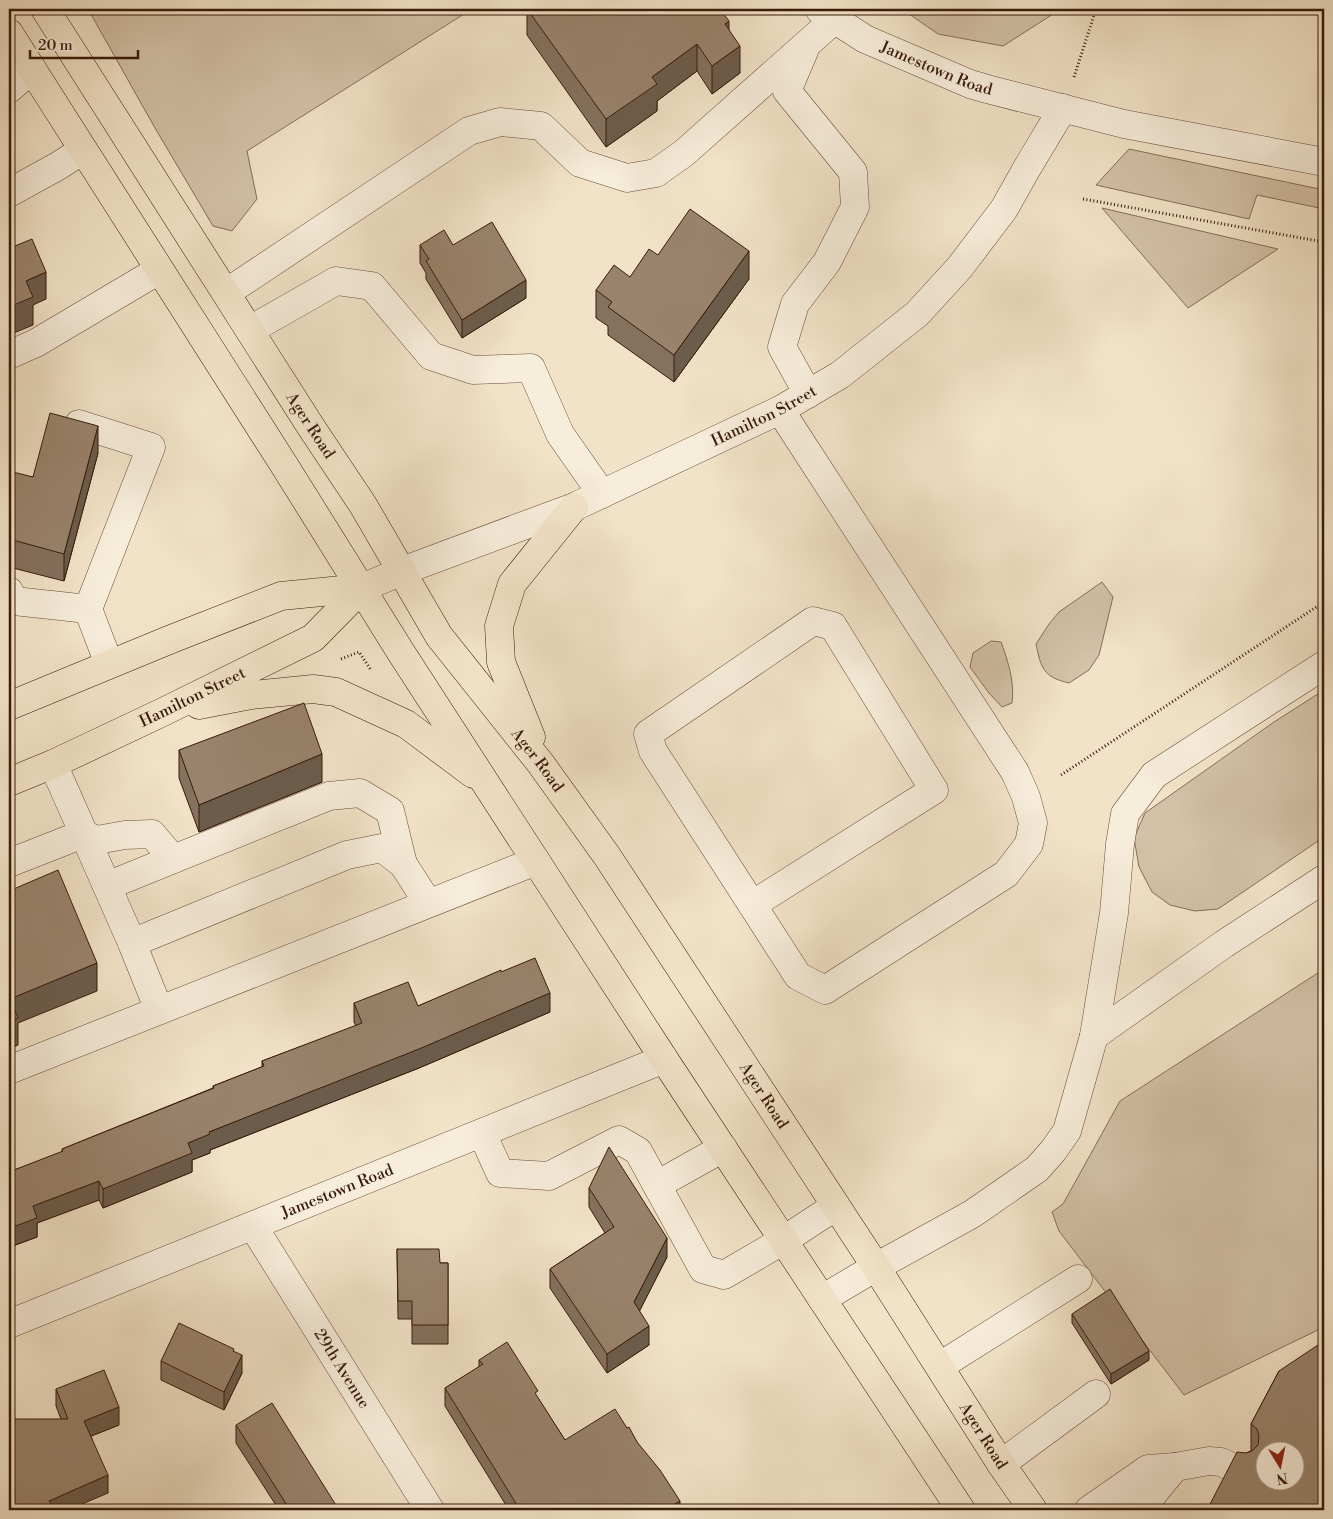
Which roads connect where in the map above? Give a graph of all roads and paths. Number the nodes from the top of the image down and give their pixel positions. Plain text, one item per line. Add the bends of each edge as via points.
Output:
1 (45, 9) edge
2 (1096, 9) edge
3 (827, 14) edge
4 (9, 33) edge
5 (806, 45) junction
6 (32, 69) junction
7 (9, 90) edge
8 (1063, 108) junction
9 (83, 150) junction
10 (1324, 162) edge
11 (9, 192) edge
12 (1083, 198) dead end
13 (1324, 242) edge
14 (159, 270) junction
15 (226, 293) junction
16 (250, 330) junction
17 (9, 355) edge
18 (808, 394) junction
19 (780, 410) junction
20 (79, 424) edge
21 (602, 494) junction
22 (574, 507) junction
23 (402, 571) junction
24 (362, 588) junction
25 (9, 591) edge
26 (1324, 602) edge
27 (88, 609) junction
28 (110, 664) junction
29 (1324, 665) edge
30 (9, 706) edge
31 (163, 712) junction
32 (53, 764) junction
33 (542, 764) junction
34 (1061, 775) dead end
35 (9, 782) edge
36 (488, 785) junction
37 (83, 834) junction
38 (174, 859) junction
39 (536, 861) junction
40 (9, 864) edge
41 (404, 864) junction
42 (1324, 879) edge
43 (106, 886) junction
44 (428, 903) junction
45 (752, 905) junction
46 (132, 943) junction
47 (159, 1010) junction
48 (1094, 1036) junction
49 (664, 1059) junction
50 (9, 1070) edge
51 (482, 1133) junction
52 (723, 1148) junction
53 (657, 1185) junction
54 (836, 1206) junction
55 (253, 1226) junction
56 (784, 1240) junction
57 (876, 1267) junction
58 (1078, 1279) dead end
59 (822, 1300) junction
60 (9, 1324) edge
61 (940, 1366) junction
62 (1096, 1394) dead end
63 (1001, 1464) junction
64 (1175, 1467) junction
65 (1244, 1473) edge
66 (430, 1510) edge
67 (961, 1510) edge
68 (1033, 1510) edge
69 (1089, 1510) edge
70 (1127, 1510) edge

1 - 15 main road, Ager Road
2 - 8 path
3 - 5 street
3 - 8 street, Jamestown Road via 865,39 970,84
4 - 6 main road
5 - 15 street via 684,154 656,173 627,178 580,163 541,126 500,122 469,131
5 - 18 street via 787,91 853,172 855,207 827,262 795,304 782,347
6 - 7 street
6 - 9 main road
8 - 10 street, Jamestown Road via 1124,124
8 - 18 street, Hamilton Street via 1004,209 960,267 917,314 840,375
9 - 11 street
9 - 14 main road
12 - 13 path
14 - 17 street via 36,343
14 - 24 main road
15 - 16 main road, Ager Road
16 - 21 street via 336,281 372,286 431,356 472,370 531,368 560,434
16 - 23 main road, Ager Road
18 - 19 street, Hamilton Street
19 - 21 street, Hamilton Street
19 - 45 street via 1015,772 1033,823 1029,844 1006,874 825,990 798,976
20 - 27 street via 151,447
21 - 22 street, Hamilton Street
22 - 23 street, Hamilton Street
22 - 33 main road via 512,584 499,626 501,662
23 - 24 main road, Hamilton Street
23 - 33 main road, Ager Road via 439,636
24 - 28 main road, Hamilton Street via 281,596
24 - 31 main road, Hamilton Street via 313,638
24 - 36 main road
25 - 27 street via 14,602
26 - 34 path
27 - 28 street
28 - 30 main road, Hamilton Street
29 - 48 street via 1154,775 1125,814 1114,913
31 - 32 main road, Hamilton Street
31 - 36 main road via 251,695 313,689 336,692 406,724
32 - 35 main road, Hamilton Street
32 - 37 street
33 - 54 main road, Ager Road via 607,856
36 - 39 main road
37 - 38 street via 97,840 152,834
37 - 40 street
37 - 43 street
38 - 41 street via 329,796 360,793 390,811
38 - 43 street
39 - 44 street
39 - 49 main road
41 - 44 street
41 - 46 street via 382,848 347,855
42 - 48 street via 1224,944
43 - 46 street
44 - 47 street
45 - 45 street via 934,790 833,626 813,621 648,734 653,751
46 - 47 street
47 - 50 street
48 - 57 street via 1066,1131 1037,1169 972,1214
49 - 51 street, Jamestown Road
49 - 52 main road
51 - 53 street via 500,1173 549,1176 619,1140 638,1151
51 - 55 street, Jamestown Road
52 - 53 street
52 - 56 main road
53 - 56 street via 703,1269 724,1275
54 - 56 street
54 - 57 main road, Ager Road
55 - 60 street, Jamestown Road
55 - 66 street, 29th Avenue
56 - 59 main road
57 - 59 street
57 - 61 main road, Ager Road
58 - 61 street
59 - 67 main road
61 - 63 main road, Ager Road
62 - 63 street
63 - 68 main road, Ager Road
64 - 65 street via 1221,1462
64 - 69 street via 1148,1469
64 - 70 street via 1153,1494

